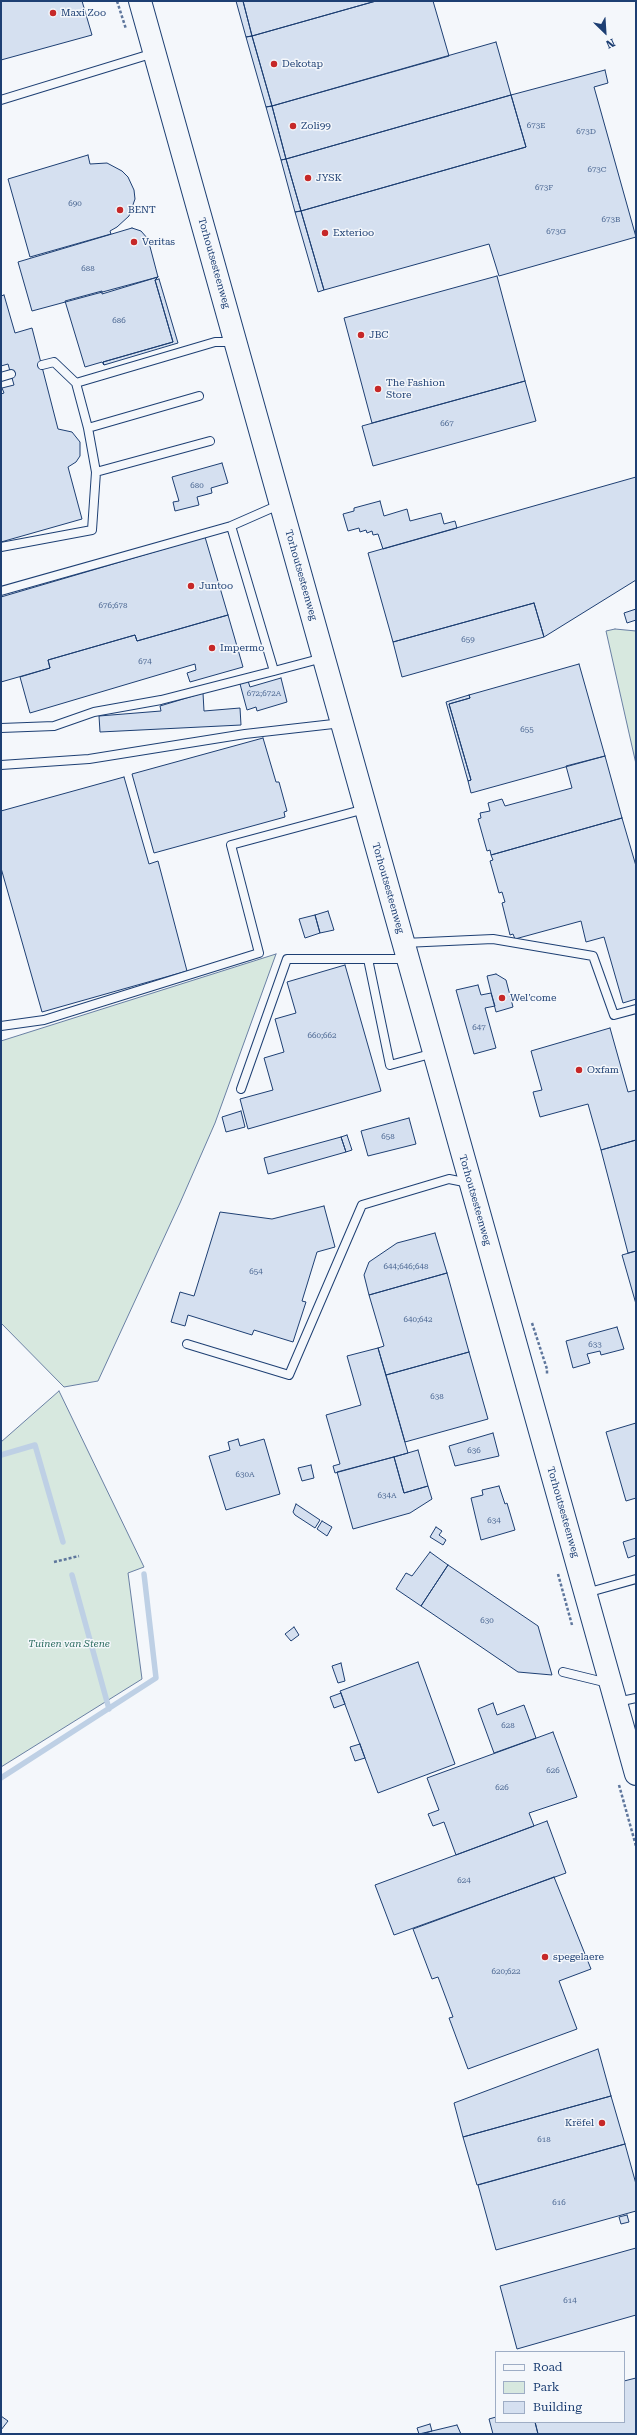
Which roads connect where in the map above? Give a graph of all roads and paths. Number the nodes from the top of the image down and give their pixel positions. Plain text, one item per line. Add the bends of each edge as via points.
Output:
1 (140, 1) edge
2 (155, 53) junction
3 (1, 100) edge
4 (237, 342) junction
5 (42, 365) dead end
6 (11, 374) dead end
7 (1, 377) edge
8 (76, 383) junction
9 (199, 396) dead end
10 (88, 428) junction
11 (210, 441) dead end
12 (96, 472) junction
13 (281, 504) junction
14 (231, 526) junction
15 (1, 547) edge
16 (1, 591) edge
17 (324, 658) junction
18 (274, 671) junction
19 (342, 723) junction
20 (1, 728) edge
21 (1, 765) edge
22 (366, 808) junction
23 (406, 951) junction
24 (368, 959) junction
25 (636, 1009) edge
26 (1, 1026) edge
27 (434, 1053) junction
28 (241, 1089) dead end
29 (470, 1183) junction
30 (187, 1344) dead end
31 (79, 1556) dead end
32 (54, 1562) dead end
33 (558, 1571) dead end
34 (636, 1579) edge
35 (586, 1593) junction
36 (573, 1627) dead end
37 (563, 1672) dead end
38 (621, 1695) edge
39 (636, 1774) edge

1 - 2 main road, Torhoutsesteenweg
2 - 3 lane
2 - 4 main road, Torhoutsesteenweg
4 - 8 lane via 215,342
4 - 13 main road, Torhoutsesteenweg
5 - 8 lane via 54,362
6 - 7 lane
8 - 10 lane
9 - 10 lane
10 - 12 lane
11 - 12 lane
12 - 15 lane via 92,530
13 - 14 lane
13 - 17 main road, Torhoutsesteenweg
14 - 16 lane
14 - 18 lane
17 - 18 lane
17 - 19 main road, Torhoutsesteenweg
18 - 20 lane via 161,700 94,712 54,726
19 - 21 lane via 245,734 89,759
19 - 22 main road, Torhoutsesteenweg
22 - 23 main road, Torhoutsesteenweg
22 - 26 lane via 231,845 259,953 44,1020
23 - 24 lane
23 - 25 lane via 439,940 493,939 593,956 614,1014
23 - 27 main road, Torhoutsesteenweg
24 - 27 lane via 390,1065
24 - 28 lane via 287,959
27 - 29 main road, Torhoutsesteenweg
29 - 30 lane via 449,1180 362,1205 289,1375
29 - 35 main road, Torhoutsesteenweg
31 - 32 path
33 - 36 path via 559,1583
34 - 35 lane
35 - 38 main road, Torhoutsesteenweg
37 - 38 lane
38 - 39 main road, Torhoutsesteenweg

